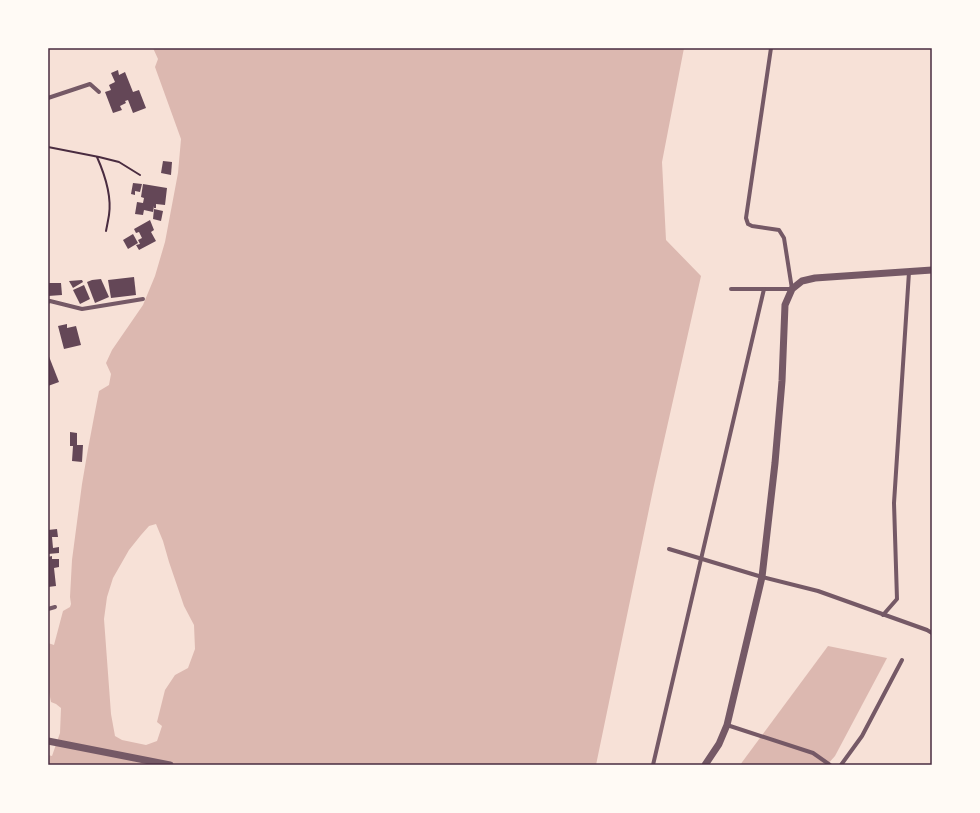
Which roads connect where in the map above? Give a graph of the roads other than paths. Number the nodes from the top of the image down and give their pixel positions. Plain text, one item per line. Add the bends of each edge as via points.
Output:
1 (771, 48) edge
2 (99, 92) dead end
3 (48, 98) edge
4 (932, 270) edge
5 (909, 272) junction
6 (731, 289) dead end
7 (764, 289) junction
8 (792, 289) junction
9 (143, 299) dead end
10 (48, 302) edge
11 (670, 549) dead end
12 (701, 559) junction
13 (762, 577) junction
14 (55, 606) dead end
15 (48, 609) edge
16 (883, 615) junction
17 (932, 633) edge
18 (902, 660) dead end
19 (727, 725) junction
20 (48, 742) edge
21 (170, 765) edge
22 (653, 765) edge
23 (705, 765) edge
24 (830, 765) edge
25 (841, 765) edge

1 - 8 street via 746,218 752,226 779,230 784,238
2 - 3 street via 90,84
4 - 5 street
5 - 8 street via 815,278 802,281
5 - 16 street via 894,503 897,598
6 - 7 street
7 - 8 street
7 - 12 street
8 - 13 street via 785,305 782,381
9 - 10 street via 82,309
11 - 12 street
12 - 13 street
12 - 22 street
13 - 16 street via 818,591
13 - 19 street
14 - 15 street
16 - 17 street
18 - 25 street via 862,736
19 - 23 street via 719,744
19 - 24 street via 813,753
20 - 21 street

